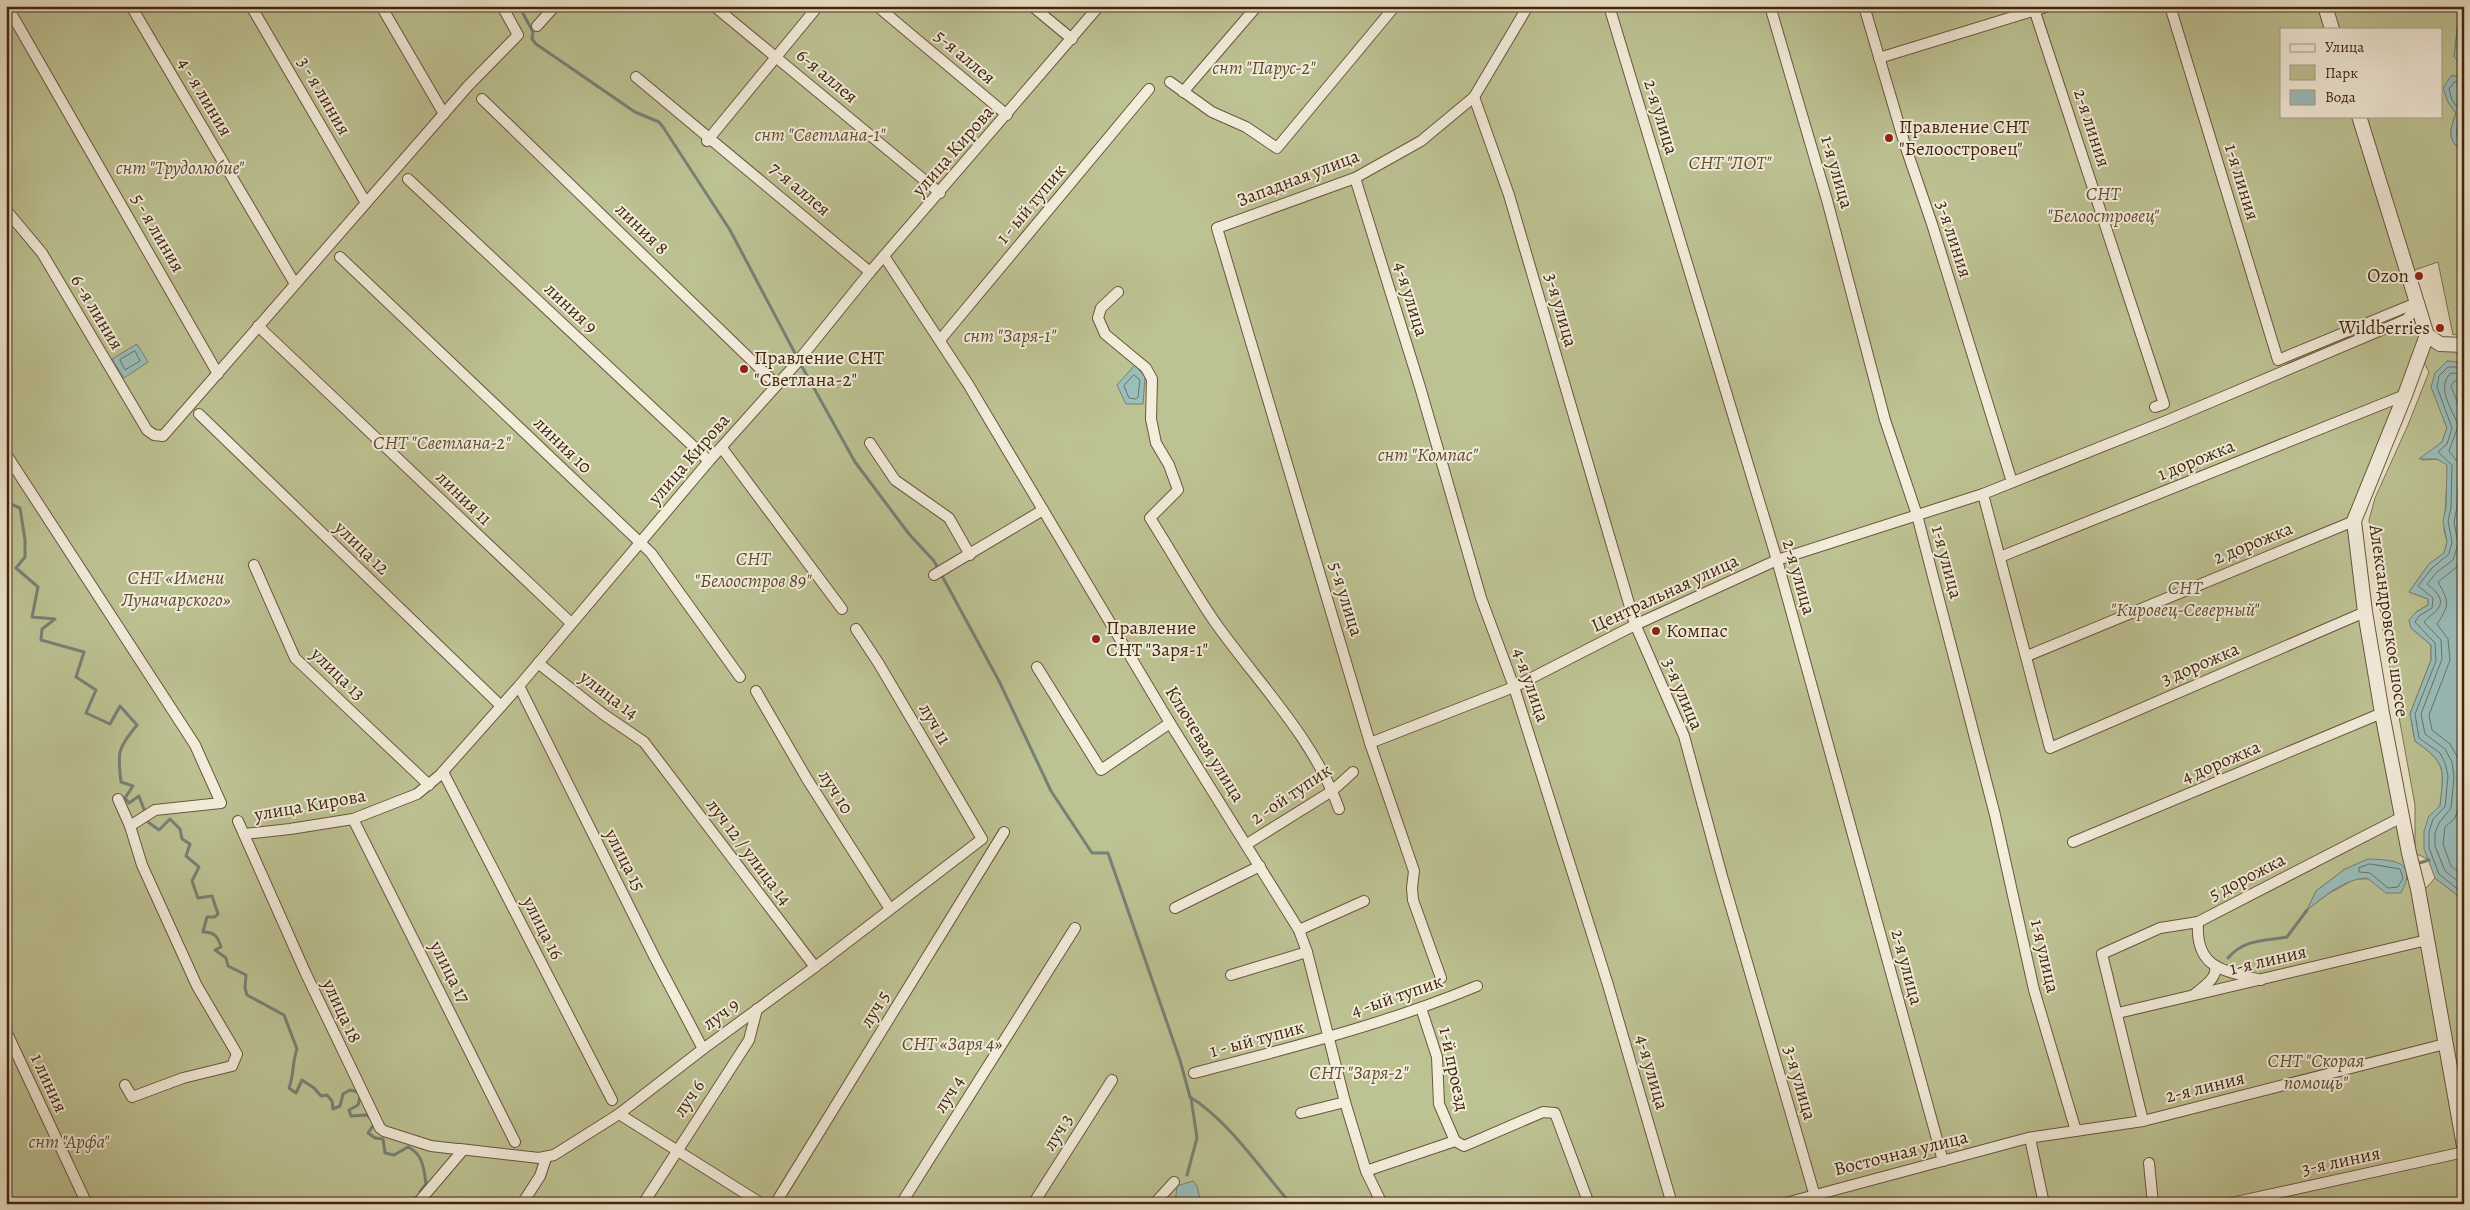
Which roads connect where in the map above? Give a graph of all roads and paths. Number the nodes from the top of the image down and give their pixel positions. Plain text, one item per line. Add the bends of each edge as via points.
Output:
1 (7, 6) edge
2 (131, 6) edge
3 (251, 6) edge
4 (381, 6) edge
5 (502, 6) edge
6 (555, 6) edge
7 (714, 6) edge
8 (818, 6) edge
9 (877, 6) edge
10 (1032, 6) edge
11 (1099, 6) edge
12 (1257, 6) edge
13 (1395, 6) edge
14 (1528, 6) edge
15 (1609, 6) edge
16 (1770, 6) edge
17 (1864, 6) edge
18 (2049, 6) edge
19 (2170, 6) edge
20 (2325, 6) edge
21 (2034, 8) edge
22 (538, 26) dead end
23 (2332, 28) edge
24 (1072, 39) junction
25 (776, 57) junction
26 (1879, 58) junction
27 (636, 77) dead end
28 (1170, 82) dead end
29 (1149, 89) dead end
30 (1184, 92) junction
31 (1474, 97) junction
32 (482, 99) dead end
33 (444, 114) junction
34 (1007, 115) junction
35 (2360, 118) edge
36 (708, 139) junction
37 (1355, 178) junction
38 (408, 180) dead end
39 (940, 193) junction
40 (366, 202) junction
41 (6, 210) edge
42 (1217, 228) joint
43 (884, 256) junction
44 (340, 257) dead end
45 (870, 272) junction
46 (295, 284) junction
47 (1118, 292) dead end
48 (2416, 305) junction
49 (258, 326) junction
50 (2427, 335) junction
51 (940, 340) junction
52 (2464, 345) edge
53 (218, 374) junction
54 (777, 385) junction
55 (2405, 395) junction
56 (2159, 405) dead end
57 (199, 414) dead end
58 (870, 443) dead end
59 (722, 448) junction
60 (6, 454) edge
61 (710, 461) junction
62 (2012, 482) junction
63 (1983, 494) junction
64 (1043, 510) junction
65 (1917, 515) junction
66 (2354, 521) junction
67 (640, 542) junction
68 (970, 555) junction
69 (2000, 557) junction
70 (1777, 560) junction
71 (254, 566) dead end
72 (934, 575) dead end
73 (842, 610) dead end
74 (2365, 612) junction
75 (571, 623) junction
76 (1635, 626) junction
77 (856, 628) dead end
78 (2027, 656) junction
79 (538, 663) junction
80 (1037, 667) dead end
81 (740, 677) dead end
82 (519, 686) junction
83 (1514, 687) junction
84 (756, 691) dead end
85 (501, 706) junction
86 (2382, 713) junction
87 (1170, 723) junction
88 (1370, 743) junction
89 (656, 757) joint
90 (443, 772) junction
91 (1353, 772) dead end
92 (430, 785) junction
93 (1332, 791) junction
94 (118, 798) dead end
95 (1339, 809) dead end
96 (2402, 817) junction
97 (353, 819) junction
98 (238, 821) dead end
99 (130, 826) junction
100 (1004, 832) dead end
101 (244, 834) junction
102 (982, 839) joint
103 (2073, 842) dead end
104 (1246, 844) junction
105 (1260, 866) junction
106 (1364, 901) dead end
107 (1175, 908) dead end
108 (890, 910) junction
109 (2198, 922) junction
110 (1075, 928) dead end
111 (1299, 930) junction
112 (2426, 940) junction
113 (1307, 952) junction
114 (2215, 966) junction
115 (815, 967) junction
116 (1231, 975) dead end
117 (1441, 978) dead end
118 (2263, 980) junction
119 (1477, 986) dead end
120 (2193, 996) junction
121 (1421, 1008) junction
122 (758, 1009) junction
123 (2118, 1013) junction
124 (6, 1031) edge
125 (1328, 1038) junction
126 (2445, 1044) junction
127 (703, 1049) junction
128 (1194, 1073) dead end
129 (1112, 1080) dead end
130 (125, 1085) dead end
131 (612, 1100) dead end
132 (1345, 1102) junction
133 (1300, 1113) dead end
134 (619, 1114) junction
135 (2143, 1121) junction
136 (2076, 1131) junction
137 (2030, 1138) junction
138 (1455, 1141) junction
139 (514, 1142) dead end
140 (2464, 1146) edge
141 (460, 1149) junction
142 (676, 1149) junction
143 (2464, 1152) edge
144 (546, 1158) junction
145 (1943, 1161) junction
146 (2149, 1163) dead end
147 (1366, 1170) junction
148 (1174, 1182) dead end
149 (1814, 1193) junction
150 (87, 1204) edge
151 (418, 1204) edge
152 (522, 1204) edge
153 (643, 1204) edge
154 (762, 1204) edge
155 (775, 1204) edge
156 (901, 1204) edge
157 (1033, 1204) edge
158 (1154, 1204) edge
159 (1382, 1204) edge
160 (1589, 1204) edge
161 (1672, 1204) edge
162 (1782, 1204) edge
163 (2044, 1204) edge
164 (2153, 1204) edge
165 (2227, 1204) edge

1 - 53 street, 5 - я линия
2 - 46 street, 4 - я линия
3 - 40 street, 3 - я линия
4 - 33 street
5 - 33 street via 518,34
6 - 22 street
7 - 25 street, 6-я аллея
8 - 25 street
9 - 34 street, 5-я аллея
10 - 24 street
11 - 24 street, улица Кирова
12 - 30 street
13 - 30 street via 1277,148 1246,127 1212,112
14 - 31 street, Западная улица
15 - 70 street, 2-я улица
16 - 65 street, 1-я улица via 1827,200 1885,420
17 - 26 street, 3-я линия
18 - 21 street
19 - 48 street, 1-я линия via 2278,360
20 - 23 street
21 - 26 street
21 - 56 street, 2-я линия
24 - 34 street, улица Кирова
25 - 36 street
25 - 39 street, 6-я аллея
26 - 62 street, 3-я линия
27 - 36 street, 7-я аллея
28 - 30 street
29 - 51 street, 1 - ый тупик
31 - 37 street, Западная улица via 1421,141
31 - 76 street, 3-я улица via 1509,195
32 - 54 street, линия 8
33 - 40 street
34 - 39 street, улица Кирова
35 - 48 street
36 - 45 street, 7-я аллея
37 - 42 street, Западная улица
37 - 83 street, 4-я улица via 1481,598
38 - 61 street, линия 9
39 - 43 street, улица Кирова
40 - 46 street
41 - 53 street, 6 -я линия via 42,253 147,430 163,436
42 - 88 street, 5-я улица
43 - 45 street, улица Кирова
43 - 51 street, Ключевая улица
44 - 67 street, линия 10
45 - 54 street, улица Кирова
46 - 49 street
47 - 93 street via 1100,308 1098,318 1105,334 1146,368 1152,379 1150,419 1156,443 1178,490 1150,518 1218,625 1283,708
48 - 50 street
48 - 62 street, Центральная улица via 2407,319
49 - 53 street
49 - 75 street, линия 11
50 - 52 street via 2440,344
50 - 55 street, Александровское шоссе
51 - 64 street, Ключевая улица
54 - 59 street, улица Кирова
55 - 66 street, Александровское шоссе
55 - 69 street, 1 дорожка
57 - 85 street, улица 12
58 - 68 street via 895,480 949,518
59 - 61 street, улица Кирова
59 - 73 street
60 - 99 street via 195,745 221,803 155,810
61 - 67 street, улица Кирова
62 - 63 street, Центральная улица
63 - 65 street, Центральная улица
63 - 69 street
64 - 68 street
64 - 87 street, Ключевая улица
65 - 70 street, Центральная улица
65 - 136 street, 1-я улица via 1995,815 2034,990
66 - 74 street, Александровское шоссе
66 - 78 street, 2 дорожка
67 - 75 street, улица Кирова
67 - 81 street, линия 10
68 - 72 street
69 - 78 street
70 - 76 street, Центральная улица
70 - 145 street, 2-я улица
71 - 92 street, улица 13 via 295,658
74 - 78 street, 3 дорожка via 2050,748
74 - 86 street, Александровское шоссе
75 - 79 street, улица Кирова
76 - 83 street, Центральная улица
76 - 149 street, 3-я улица via 1684,736
77 - 102 street, луч 11
79 - 82 street, улица Кирова
79 - 89 street, улица 14 via 644,742
80 - 87 street via 1101,770
82 - 85 street, улица Кирова
82 - 127 street, улица 15
83 - 88 street, Центральная улица
83 - 161 street, 4-я улица via 1608,985
84 - 108 street, луч 10
85 - 90 street, улица Кирова
86 - 96 street, Александровское шоссе
86 - 103 street, 4 дорожка
87 - 104 street, Ключевая улица
88 - 117 street, 5-я улица via 1414,872 1414,900
89 - 115 street, луч 12 / улица 14
90 - 92 street, улица Кирова
90 - 131 street, улица 16
91 - 93 street, 2 -ой тупик
92 - 97 street, улица Кирова via 417,794
93 - 95 street
93 - 104 street, 2 -ой тупик
94 - 99 street
96 - 109 street, 5 дорожка
96 - 112 street, Александровское шоссе
97 - 101 street, улица Кирова
97 - 139 street, улица 17
98 - 101 street, улица 18
99 - 130 street via 142,865 197,986 237,1054 232,1066 183,1078 132,1097
100 - 155 street, луч 5
101 - 141 street, улица 18 via 306,974 380,1128 431,1146
102 - 108 street, луч 9
104 - 105 street, Ключевая улица
105 - 107 street
105 - 111 street, Ключевая улица
106 - 111 street
108 - 115 street, луч 9
109 - 114 street via 2200,951
109 - 123 street, 5 дорожка via 2160,928 2102,954
110 - 156 street, луч 4
111 - 113 street, Ключевая улица
112 - 118 street, 1-я линия
112 - 126 street, Александровское шоссе
113 - 116 street
113 - 125 street, Ключевая улица
114 - 118 street
114 - 120 street via 2213,977
115 - 122 street, луч 9
118 - 120 street, 1-я линия
119 - 121 street, 4 -ый тупик
120 - 123 street, 1-я линия
121 - 125 street, 4 -ый тупик
121 - 138 street, 1-й проезд via 1436,1057 1439,1104
122 - 127 street, луч 9
122 - 142 street, луч 6 via 749,1040
123 - 135 street
124 - 150 street, 1 линия
125 - 128 street, 1 - ый тупик
125 - 132 street, Ключевая улица
126 - 135 street, 2-я линия
126 - 140 street, Александровское шоссе
127 - 134 street, луч 9
129 - 157 street, луч 3
132 - 133 street
132 - 147 street, Ключевая улица
134 - 142 street
134 - 144 street, луч 9
135 - 136 street, 2-я линия
136 - 137 street, 2-я линия
137 - 145 street, Восточная улица
137 - 163 street
138 - 147 street
138 - 160 street, 1-й проезд via 1464,1146 1543,1112 1556,1113
141 - 144 street
141 - 151 street
142 - 153 street, луч 6
142 - 154 street
143 - 165 street, 3-я линия
144 - 152 street via 540,1176
145 - 149 street, Восточная улица
146 - 164 street
147 - 159 street, Ключевая улица
148 - 158 street
149 - 162 street, Восточная улица

